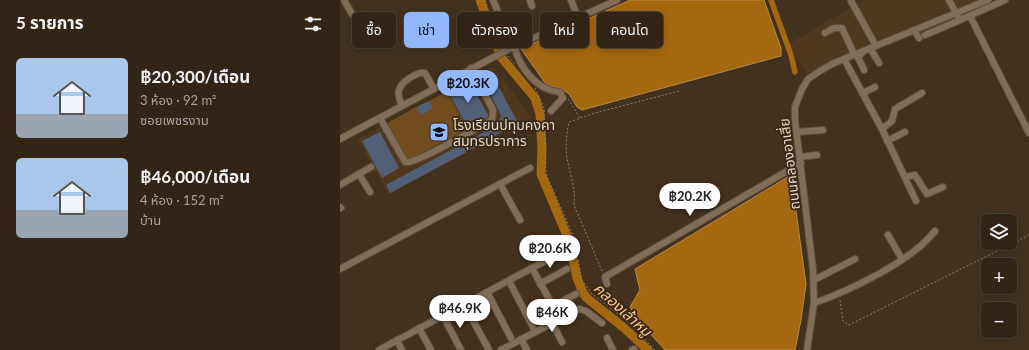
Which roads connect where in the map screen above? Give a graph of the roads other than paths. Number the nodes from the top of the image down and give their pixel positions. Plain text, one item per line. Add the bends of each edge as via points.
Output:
1 (344, 0) edge
2 (493, 0) edge
3 (571, 0) edge
4 (617, 0) edge
5 (949, 0) edge
6 (988, 0) edge
7 (1005, 0) edge
8 (851, 1) dead end
9 (498, 12) edge
10 (576, 12) edge
11 (589, 13) edge
12 (956, 13) junction
13 (352, 14) dead end
14 (970, 16) junction
15 (960, 20) junction
16 (914, 30) junction
17 (825, 33) dead end
18 (885, 42) dead end
19 (873, 47) junction
20 (510, 48) edge
21 (515, 48) edge
22 (862, 51) junction
23 (854, 54) junction
24 (844, 59) junction
25 (879, 63) dead end
26 (472, 68) junction
27 (864, 70) dead end
28 (875, 87) dead end
29 (434, 89) junction
30 (863, 93) junction
31 (922, 94) dead end
32 (402, 106) junction
33 (551, 111) dead end
34 (380, 118) junction
35 (882, 129) junction
36 (823, 130) dead end
37 (797, 132) junction
38 (905, 132) dead end
39 (1029, 133) edge
40 (340, 139) edge
41 (887, 141) junction
42 (817, 155) dead end
43 (800, 160) junction
44 (371, 167) dead end
45 (530, 168) dead end
46 (359, 174) junction
47 (905, 177) junction
48 (500, 184) junction
49 (340, 185) edge
50 (943, 187) dead end
51 (370, 192) dead end
52 (916, 201) dead end
53 (520, 220) dead end
54 (935, 231) dead end
55 (888, 234) dead end
56 (560, 253) dead end
57 (855, 259) dead end
58 (902, 259) junction
59 (532, 268) junction
60 (340, 269) edge
61 (567, 269) dead end
62 (814, 280) junction
63 (508, 281) junction
64 (540, 284) junction
65 (607, 284) dead end
66 (487, 292) junction
67 (576, 294) dead end
68 (814, 303) junction
69 (464, 304) junction
70 (553, 306) junction
71 (443, 316) junction
72 (560, 319) junction
73 (552, 323) junction
74 (602, 323) dead end
75 (419, 328) junction
76 (534, 329) dead end
77 (511, 338) dead end
78 (607, 338) dead end
79 (521, 339) junction
80 (397, 340) junction
81 (562, 342) dead end
82 (379, 350) edge
83 (402, 350) edge
84 (431, 350) edge
85 (461, 350) edge
86 (489, 350) edge
87 (501, 350) edge
88 (527, 350) edge
89 (613, 350) edge
90 (807, 350) edge

1 - 13 street
2 - 9 street
3 - 10 street
4 - 11 street
5 - 12 street
6 - 12 street, ถนนคลองอาเสี่ย
7 - 14 street
8 - 19 street
12 - 15 street
12 - 16 street, ถนนคลองอาเสี่ย
14 - 15 street
14 - 39 street
15 - 16 street via 922,37
16 - 18 street
16 - 19 street, ถนนคลองอาเสี่ย
17 - 23 street via 834,28 842,28
19 - 22 street, ถนนคลองอาเสี่ย
19 - 25 street
20 - 26 street
21 - 33 street via 522,68 548,91 560,92 563,95
22 - 23 street, ถนนคลองอาเสี่ย
22 - 27 street via 858,57
23 - 24 street, ถนนคลองอาเสี่ย
24 - 30 street
24 - 37 street, ถนนคลองอาเสี่ย via 808,79 795,107
26 - 29 street
26 - 34 street via 494,117 439,149 413,162 404,162
28 - 30 street
29 - 32 street
29 - 32 street via 425,74 418,73 398,91
30 - 35 street
31 - 35 street via 895,109 892,121
32 - 34 street
34 - 40 street
35 - 41 street
36 - 37 street
37 - 43 street, ถนนคลองอาเสี่ย
38 - 41 street
41 - 47 street
42 - 43 street
43 - 62 street, ถนนคลองอาเสี่ย
43 - 65 street via 605,277
44 - 46 street
45 - 48 street
46 - 49 street
46 - 51 street
47 - 50 street via 915,175 927,194
47 - 52 street
48 - 53 street
48 - 60 street
54 - 58 street
55 - 58 street
56 - 59 street
57 - 62 street
58 - 68 street via 838,294
59 - 63 street
59 - 64 street
61 - 64 street
62 - 68 street, ถนนคลองอาเสี่ย
63 - 66 street
63 - 76 street
64 - 70 street
66 - 69 street
66 - 77 street
67 - 70 street
68 - 90 street, ถนนคลองอาเสี่ย
69 - 71 street
69 - 86 street
70 - 72 street
71 - 75 street
71 - 85 street
72 - 73 street
72 - 74 street via 574,310 582,309
73 - 79 street
73 - 81 street
75 - 80 street
75 - 84 street
78 - 89 street
79 - 87 street
79 - 88 street
80 - 82 street
80 - 83 street

